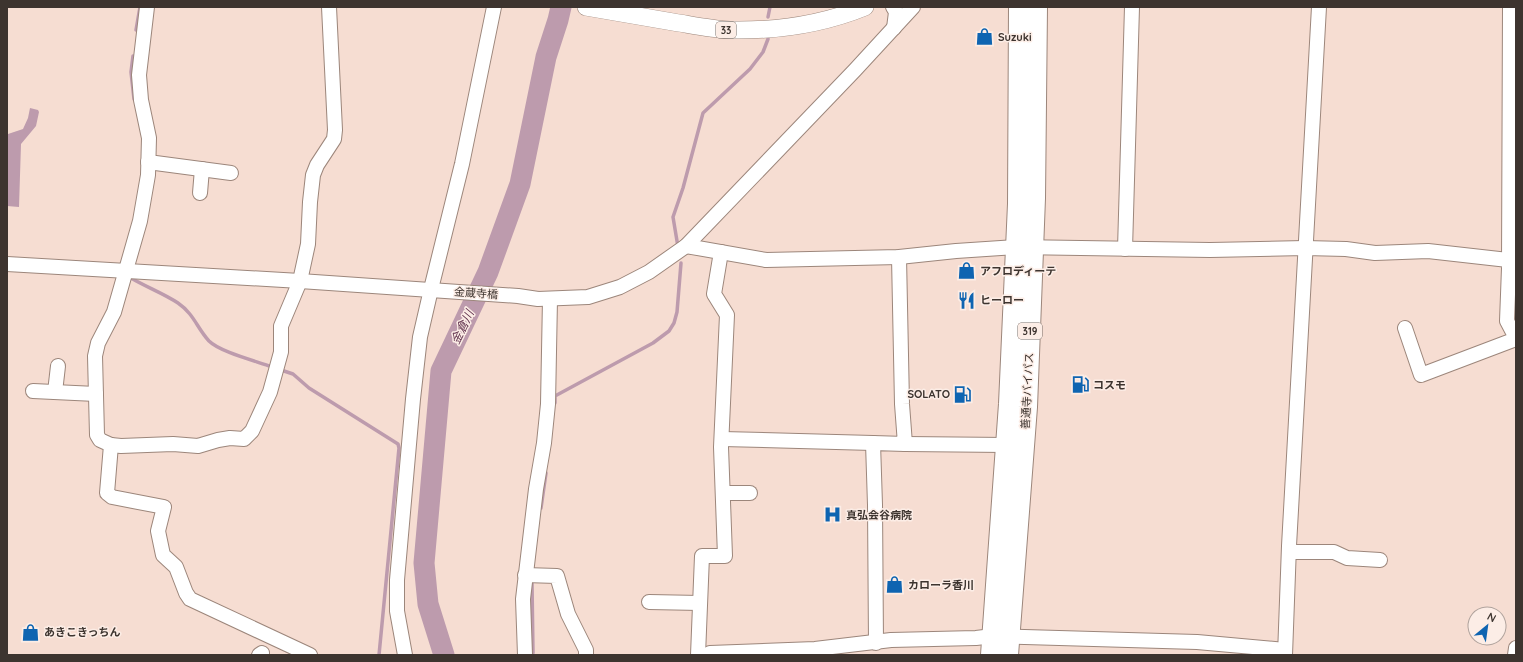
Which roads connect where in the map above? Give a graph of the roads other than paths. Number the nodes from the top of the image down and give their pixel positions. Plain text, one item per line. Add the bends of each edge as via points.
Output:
1 (147, 7) edge
2 (329, 7) edge
3 (494, 7) edge
4 (586, 7) edge
5 (865, 7) edge
6 (893, 7) edge
7 (913, 7) edge
8 (1019, 7) edge
9 (1037, 7) edge
10 (1132, 7) edge
11 (1319, 7) edge
12 (1510, 7) edge
13 (894, 28) junction
14 (1513, 60) edge
15 (148, 162) junction
16 (202, 169) junction
17 (231, 173) dead end
18 (200, 193) dead end
19 (686, 246) junction
20 (1025, 247) junction
21 (1305, 248) junction
22 (1125, 249) junction
23 (721, 252) junction
24 (899, 256) junction
25 (7, 264) edge
26 (1512, 268) edge
27 (125, 270) junction
28 (300, 281) junction
29 (432, 290) junction
30 (550, 298) junction
31 (1405, 328) dead end
32 (1516, 338) edge
33 (58, 366) dead end
34 (33, 391) dead end
35 (55, 392) junction
36 (96, 394) junction
37 (722, 439) junction
38 (873, 443) junction
39 (905, 444) junction
40 (111, 445) junction
41 (1006, 445) junction
42 (723, 493) junction
43 (750, 493) dead end
44 (1289, 552) junction
45 (1380, 560) dead end
46 (529, 575) junction
47 (649, 602) dead end
48 (700, 603) junction
49 (876, 643) junction
50 (1000, 645) edge
51 (1516, 648) edge
52 (1285, 652) edge
53 (310, 655) edge
54 (405, 655) edge
55 (525, 655) edge
56 (586, 655) edge
57 (698, 655) edge
58 (706, 655) edge
59 (1515, 655) edge

1 - 15 street via 139,75 149,138
2 - 28 street via 336,130 334,139 313,175 308,244
3 - 29 street via 462,164
4 - 5 main road, 33 via 730,30 793,26
6 - 13 street via 896,12
7 - 13 street, 金蔵寺橋
8 - 20 highway, 善通寺バイパス / 319 via 1018,204
9 - 20 highway, 善通寺バイパス / 319
10 - 22 street
11 - 21 street
12 - 14 street
13 - 19 street, 金蔵寺橋
14 - 26 street
15 - 16 street
15 - 27 street via 140,221
16 - 17 street
16 - 18 street
19 - 23 street
19 - 30 street, 金蔵寺橋 via 649,272 620,287 588,298
20 - 22 street
20 - 24 street
20 - 41 highway, 善通寺バイパス / 319
20 - 50 highway, 善通寺バイパス / 319 via 1027,406
21 - 22 street
21 - 26 street via 1375,253 1428,251 1508,260
21 - 44 street
23 - 24 street via 766,260
23 - 37 street via 714,294 727,315
24 - 39 street
25 - 27 street, 金蔵寺橋
26 - 32 street via 1507,321
27 - 28 street, 金蔵寺橋
27 - 36 street via 114,312 98,343 95,356
28 - 29 street, 金蔵寺橋
28 - 40 street via 281,326 280,352 270,392 252,431 244,439 230,438 198,446
29 - 30 street, 金蔵寺橋
29 - 54 street via 420,337 398,580 397,611
30 - 46 street via 547,412 536,489
31 - 32 street via 1421,375
33 - 35 street
34 - 35 street
35 - 36 street
36 - 40 street via 97,435 100,440
37 - 38 street
37 - 42 street
38 - 39 street
38 - 49 street
39 - 41 street
40 - 53 street via 107,494 164,507 158,532 163,555 176,567 190,598
41 - 50 highway, 善通寺バイパス / 319
42 - 43 street
42 - 48 street via 725,556 702,556
44 - 45 street via 1334,552 1347,558
44 - 52 street
46 - 55 street via 523,599
46 - 56 street via 557,576 568,614 586,650
47 - 48 street
48 - 57 street
49 - 50 street via 891,640 976,638
49 - 58 street
50 - 52 street via 1198,642
51 - 59 street

